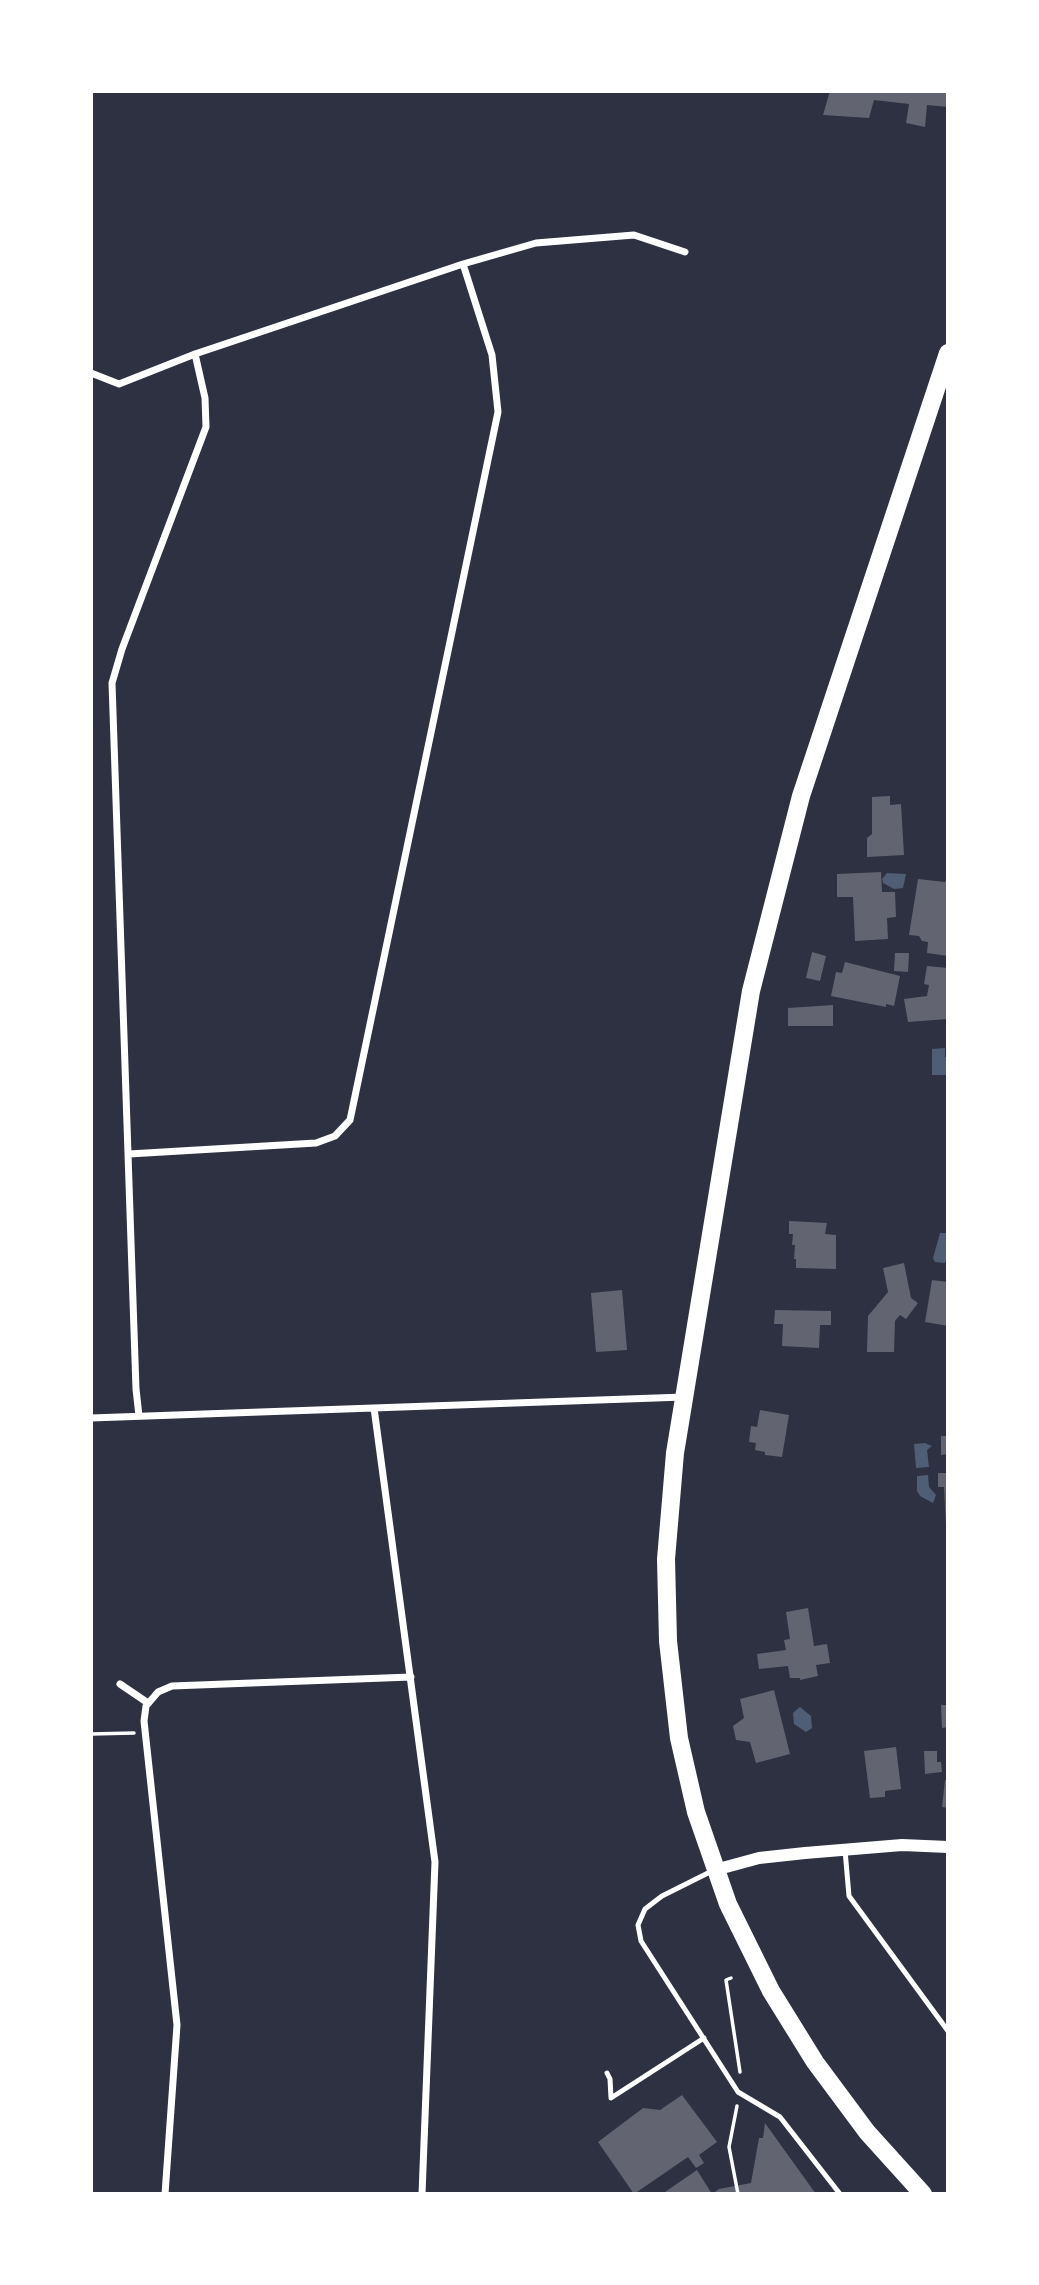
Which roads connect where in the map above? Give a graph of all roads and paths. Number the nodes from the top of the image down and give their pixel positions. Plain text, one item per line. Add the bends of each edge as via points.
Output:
1 (685, 252) dead end
2 (463, 264) junction
3 (948, 353) edge
4 (195, 354) junction
5 (91, 373) edge
6 (129, 1154) junction
7 (684, 1397) junction
8 (374, 1408) junction
9 (139, 1416) junction
10 (91, 1418) edge
11 (411, 1677) junction
12 (120, 1684) dead end
13 (148, 1703) junction
14 (146, 1732) junction
15 (91, 1734) edge
16 (948, 1847) edge
17 (845, 1850) junction
18 (715, 1870) junction
19 (731, 1978) dead end
20 (948, 2031) edge
21 (704, 2038) junction
22 (607, 2073) dead end
23 (740, 2077) dead end
24 (737, 2106) dead end
25 (165, 2194) edge
26 (422, 2194) edge
27 (738, 2194) edge
28 (840, 2194) edge
29 (923, 2194) edge

1 - 2 street via 634,235 536,243
2 - 4 street
2 - 6 street via 492,355 498,412 349,1120 335,1136 316,1143
3 - 7 main road via 801,796 751,991
4 - 5 street via 119,384
4 - 6 street via 206,427 112,683
6 - 9 street
7 - 8 street
7 - 18 main road via 667,1546 668,1641 684,1764
8 - 9 street
8 - 11 street
9 - 10 street
11 - 13 street via 172,1686
11 - 26 street via 435,1862
12 - 13 street
13 - 14 street
14 - 15 path
14 - 25 street via 177,2025
16 - 17 street
17 - 18 street via 759,1858
17 - 20 lane via 849,1896
18 - 21 lane via 662,1896 645,1909 638,1925 641,1941
18 - 29 main road via 744,1940 789,2023 867,2132
19 - 23 path via 726,1980
21 - 22 lane via 611,2098
21 - 28 lane via 738,2092 780,2117
24 - 27 path via 729,2147

